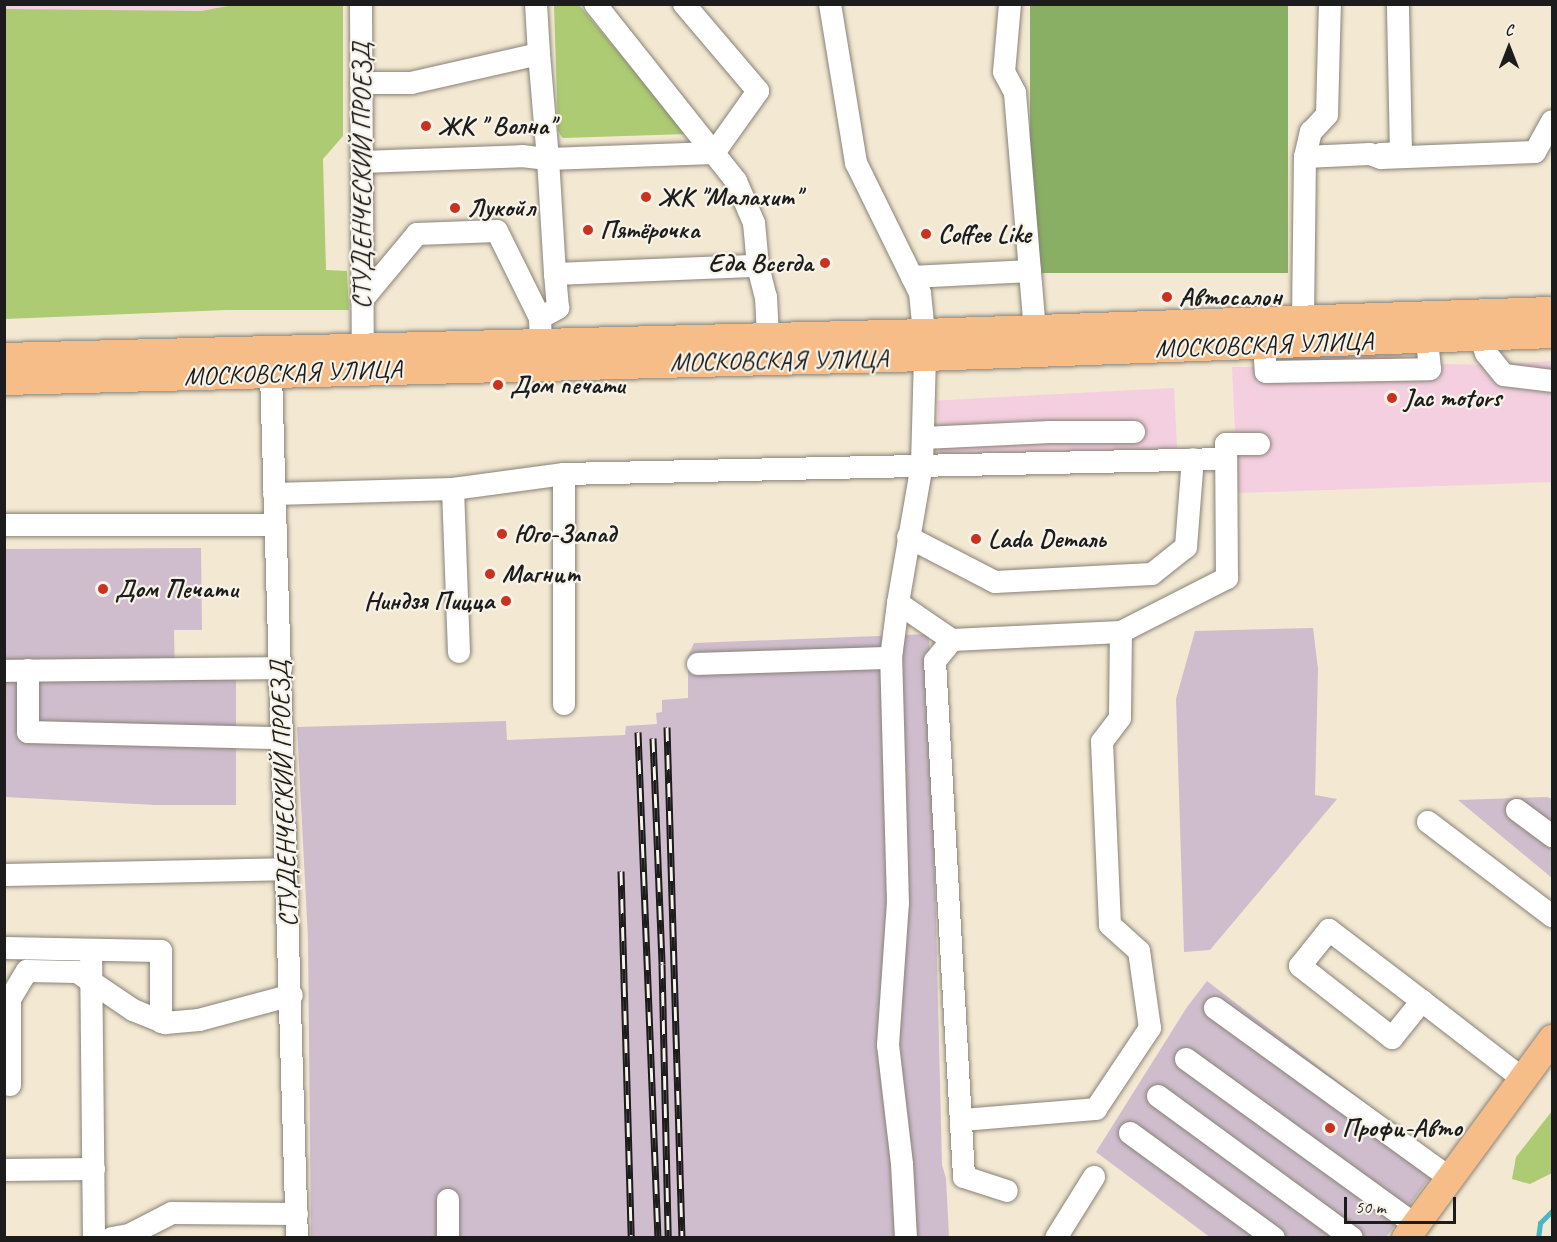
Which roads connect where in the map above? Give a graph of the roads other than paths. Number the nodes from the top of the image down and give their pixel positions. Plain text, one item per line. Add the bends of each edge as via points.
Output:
1 (361, 4) edge
2 (536, 4) edge
3 (595, 4) edge
4 (684, 4) edge
5 (830, 4) edge
6 (1010, 4) edge
7 (1330, 4) edge
8 (1398, 4) edge
9 (539, 54) junction
10 (361, 83) junction
11 (1552, 121) edge
12 (714, 153) junction
13 (1370, 154) junction
14 (1305, 157) junction
15 (548, 159) junction
16 (362, 162) junction
17 (758, 266) junction
18 (1030, 270) junction
19 (555, 274) junction
20 (912, 277) junction
21 (362, 300) junction
22 (1552, 311) edge
23 (1303, 319) junction
24 (1035, 329) junction
25 (541, 331) junction
26 (1552, 334) edge
27 (768, 336) junction
28 (1481, 338) junction
29 (925, 345) junction
30 (363, 348) junction
31 (4, 357) edge
32 (271, 362) junction
33 (4, 381) edge
34 (1552, 381) edge
35 (1134, 432) dead end
36 (923, 438) junction
37 (1259, 444) dead end
38 (1193, 459) junction
39 (1226, 459) junction
40 (922, 464) junction
41 (564, 474) junction
42 (453, 489) junction
43 (274, 494) junction
44 (4, 525) edge
45 (275, 525) junction
46 (908, 537) junction
47 (898, 603) junction
48 (1121, 632) junction
49 (952, 640) junction
50 (459, 652) dead end
51 (891, 658) junction
52 (698, 664) dead end
53 (280, 668) junction
54 (28, 670) junction
55 (4, 671) edge
56 (564, 704) dead end
57 (282, 738) junction
58 (1517, 810) dead end
59 (1428, 822) dead end
60 (1552, 836) edge
61 (285, 869) junction
62 (4, 875) edge
63 (1552, 916) edge
64 (4, 948) edge
65 (91, 950) junction
66 (92, 980) junction
67 (292, 995) junction
68 (1422, 1001) junction
69 (1215, 1008) dead end
70 (161, 1022) junction
71 (1552, 1039) edge
72 (1186, 1059) dead end
73 (1523, 1079) junction
74 (10, 1085) dead end
75 (1158, 1096) dead end
76 (961, 1120) junction
77 (1130, 1133) dead end
78 (94, 1169) junction
79 (4, 1170) edge
80 (1094, 1177) dead end
81 (1450, 1178) junction
82 (1007, 1191) dead end
83 (448, 1200) dead end
84 (297, 1214) junction
85 (155, 1229) edge
86 (1410, 1231) edge
87 (1347, 1236) edge
88 (94, 1238) edge
89 (112, 1238) edge
90 (297, 1238) edge
91 (448, 1238) edge
92 (906, 1238) edge
93 (1056, 1238) edge
94 (1274, 1238) edge

1 - 10 street, СТУДЕНЧЕСКИЙ ПРОЕЗД
2 - 9 street
3 - 12 street
4 - 12 street via 758,91
5 - 20 street via 856,163
6 - 18 street via 1004,72 1015,93
7 - 14 street via 1327,115 1311,132
8 - 13 street via 1401,153
9 - 10 street via 411,83
9 - 15 street
10 - 16 street, СТУДЕНЧЕСКИЙ ПРОЕЗД
11 - 13 street via 1535,152 1381,158
12 - 15 street
12 - 17 street via 736,181 754,223
13 - 14 street
14 - 23 street
15 - 16 street via 522,156
15 - 19 street
16 - 21 street, СТУДЕНЧЕСКИЙ ПРОЕЗД
17 - 19 street
17 - 27 street via 766,297
18 - 20 street
18 - 24 street
19 - 25 street via 558,308
20 - 29 street via 920,293
21 - 25 street via 417,234 497,231
21 - 30 street, СТУДЕНЧЕСКИЙ ПРОЕЗД
22 - 23 main road, МОСКОВСКАЯ УЛИЦА
23 - 24 main road, МОСКОВСКАЯ УЛИЦА
24 - 29 main road, МОСКОВСКАЯ УЛИЦА
25 - 27 main road, МОСКОВСКАЯ УЛИЦА
25 - 30 main road, МОСКОВСКАЯ УЛИЦА
26 - 28 main road, МОСКОВСКАЯ УЛИЦА
27 - 29 main road, МОСКОВСКАЯ УЛИЦА
28 - 29 main road, МОСКОВСКАЯ УЛИЦА via 1264,346
28 - 34 street via 1486,353 1504,375
29 - 32 main road, МОСКОВСКАЯ УЛИЦА
29 - 36 street
30 - 32 main road, МОСКОВСКАЯ УЛИЦА
31 - 32 main road, МОСКОВСКАЯ УЛИЦА
32 - 33 main road, МОСКОВСКАЯ УЛИЦА
32 - 43 street, СТУДЕНЧЕСКИЙ ПРОЕЗД
35 - 36 street
36 - 40 street
37 - 39 street via 1226,444
38 - 39 street
38 - 40 street
38 - 46 street via 1186,547 1152,574 995,582
39 - 48 street via 1227,578
40 - 41 street
40 - 46 street
41 - 42 street
41 - 56 street
42 - 43 street
42 - 50 street
43 - 45 street, СТУДЕНЧЕСКИЙ ПРОЕЗД
44 - 45 street
45 - 53 street, СТУДЕНЧЕСКИЙ ПРОЕЗД
46 - 47 street
47 - 49 street
47 - 51 street
48 - 49 street
48 - 76 street via 1120,718 1102,742 1110,925 1139,951 1150,1028 1096,1109
49 - 76 street via 935,662
51 - 52 street
51 - 92 street via 898,903 888,1046
53 - 54 street
53 - 57 street, СТУДЕНЧЕСКИЙ ПРОЕЗД
54 - 55 street
54 - 57 street via 28,732
57 - 61 street, СТУДЕНЧЕСКИЙ ПРОЕЗД
58 - 60 street
59 - 63 street
61 - 62 street
61 - 67 street, СТУДЕНЧЕСКИЙ ПРОЕЗД
64 - 65 street
65 - 66 street
65 - 70 street via 161,951
66 - 70 street via 133,1010
66 - 74 street via 76,972 27,971 10,999
66 - 78 street
67 - 70 street via 199,1020
67 - 84 street, СТУДЕНЧЕСКИЙ ПРОЕЗД
68 - 68 street via 1329,930 1300,966 1392,1038
68 - 73 street
69 - 81 street
71 - 73 main road
72 - 86 street
73 - 81 main road
75 - 87 street
76 - 82 street via 964,1177
77 - 94 street
78 - 79 street
78 - 88 street
80 - 93 street
81 - 86 main road
83 - 91 street
84 - 85 street via 172,1213
84 - 90 street, СТУДЕНЧЕСКИЙ ПРОЕЗД
85 - 89 street

